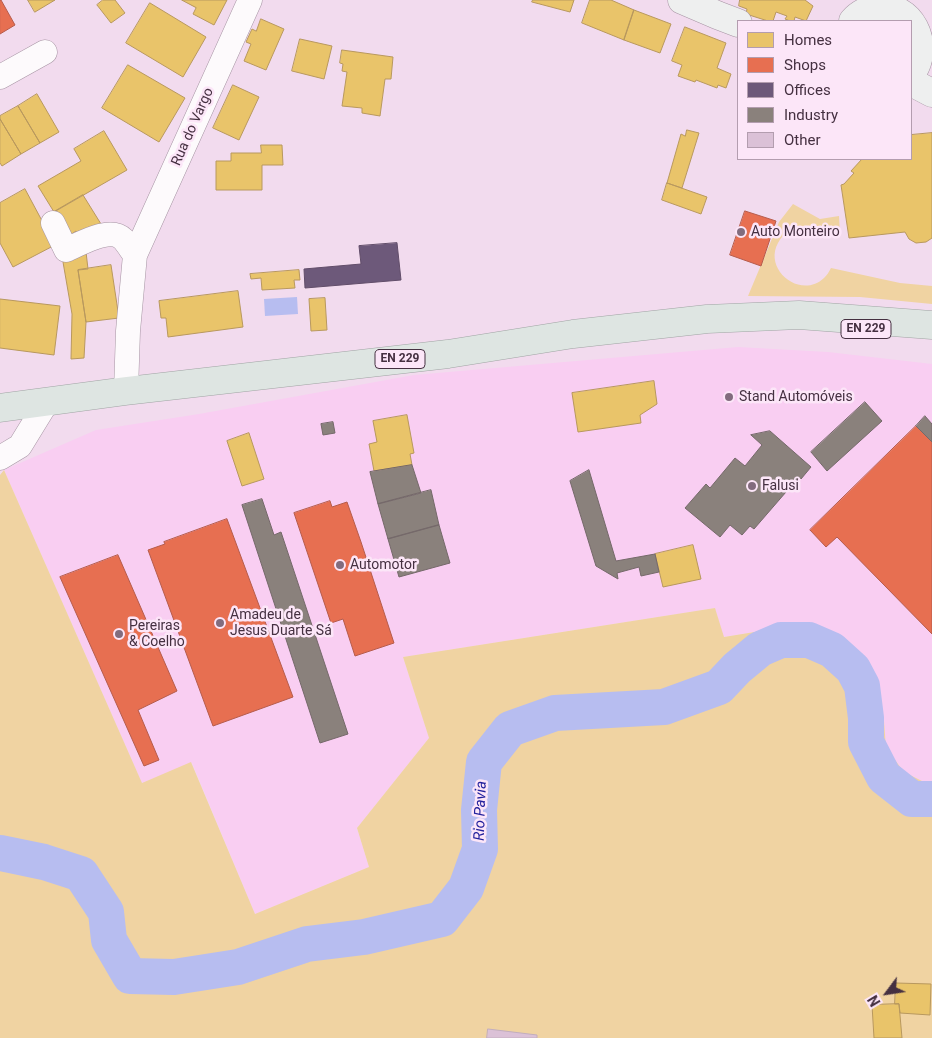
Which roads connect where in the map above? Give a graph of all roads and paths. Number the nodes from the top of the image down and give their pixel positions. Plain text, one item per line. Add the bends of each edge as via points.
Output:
1 (250, 0) edge
2 (682, 0) edge
3 (906, 0) edge
4 (857, 13) edge
5 (911, 20) edge
6 (912, 22) edge
7 (737, 23) edge
8 (924, 43) edge
9 (45, 52) dead end
10 (912, 73) edge
11 (0, 77) edge
12 (912, 83) edge
13 (932, 93) edge
14 (53, 223) dead end
15 (135, 255) junction
16 (800, 315) junction
17 (932, 325) edge
18 (932, 342) edge
19 (126, 391) junction
20 (47, 402) junction
21 (0, 408) edge
22 (0, 458) edge

1 - 15 street, Rua do Vargo
2 - 7 street
3 - 8 street
4 - 5 street via 890,8
6 - 8 street
8 - 10 street
9 - 11 street
12 - 13 street
14 - 15 street via 66,250 110,233 122,237
15 - 19 street, Rua do Vargo
16 - 17 main road, EN 229
16 - 18 main road, EN 229
16 - 19 main road, EN 229 via 688,321 573,334 438,355
19 - 20 main road, EN 229
20 - 21 main road, EN 229
20 - 22 street via 20,446

